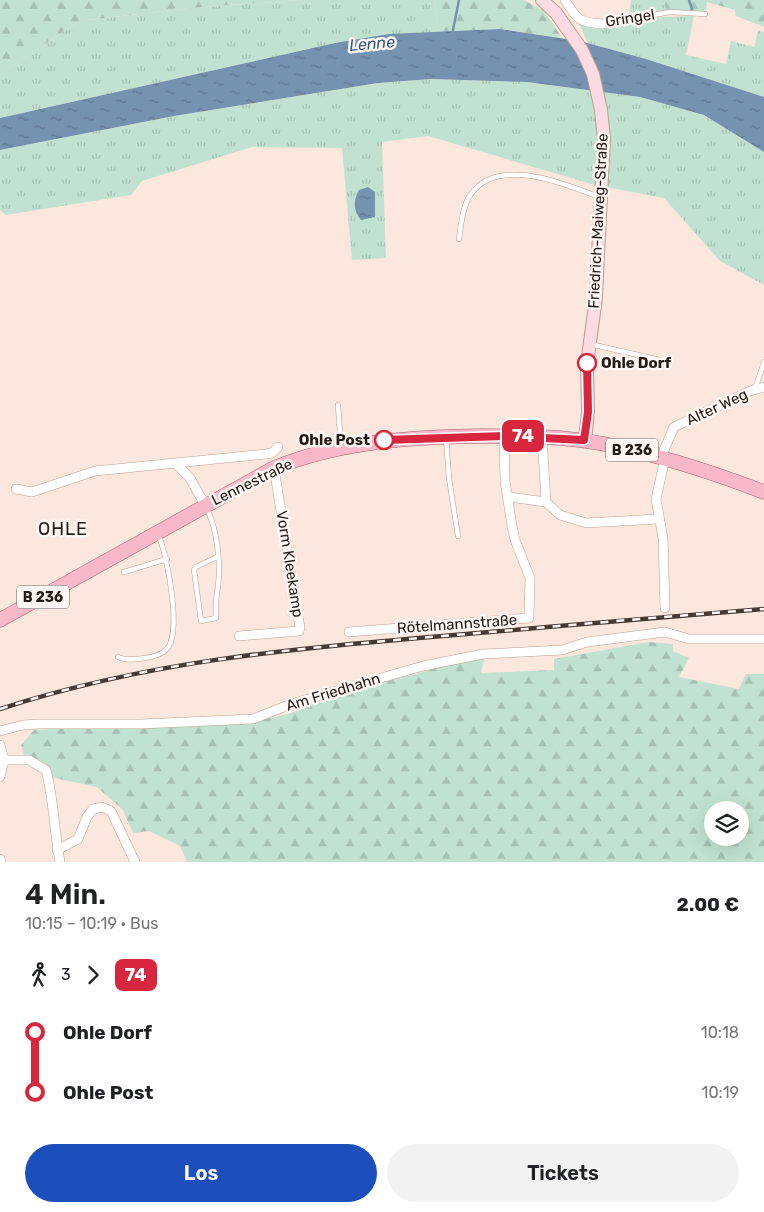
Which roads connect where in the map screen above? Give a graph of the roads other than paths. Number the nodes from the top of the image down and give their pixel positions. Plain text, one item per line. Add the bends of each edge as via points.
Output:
1 (543, 0) edge
2 (565, 0) edge
3 (705, 14) dead end
4 (604, 24) joint
5 (600, 197) junction
6 (458, 239) dead end
7 (589, 343) junction
8 (660, 360) dead end
9 (764, 362) edge
10 (760, 388) edge
11 (338, 406) dead end
12 (446, 436) junction
13 (504, 436) junction
14 (542, 437) junction
15 (584, 440) junction
16 (278, 447) dead end
17 (341, 447) junction
18 (663, 458) junction
19 (176, 464) junction
20 (274, 468) junction
21 (16, 489) dead end
22 (764, 492) edge
23 (509, 497) junction
24 (546, 502) junction
25 (205, 505) junction
26 (658, 519) junction
27 (158, 532) junction
28 (458, 536) dead end
29 (217, 557) junction
30 (166, 559) junction
31 (124, 572) dead end
32 (665, 608) dead end
33 (0, 620) edge
34 (349, 632) dead end
35 (239, 636) dead end
36 (764, 639) edge
37 (118, 657) dead end
38 (0, 731) edge
39 (2, 752) edge
40 (0, 778) edge
41 (57, 850) junction
42 (60, 862) edge
43 (134, 862) edge

1 - 5 street, Friedrich-Maiweg-Straße via 582,50 593,74 602,110
2 - 4 street, Gringel via 580,20
3 - 4 lane, Gringel via 670,12
5 - 6 lane via 545,178 506,176 494,179 481,184 468,198
5 - 7 street, Friedrich-Maiweg-Straße via 596,298
7 - 8 lane
7 - 15 street, Friedrich-Maiweg-Straße via 588,412
9 - 10 lane
10 - 18 street, Alter Weg via 674,426
11 - 17 lane
12 - 13 main road, Lennestraße / B 236
12 - 17 main road, Lennestraße / B 236
12 - 28 lane
13 - 14 main road, Lennestraße / B 236
13 - 23 street, Rötelmannstraße via 504,481
14 - 15 main road, Lennestraße / B 236
14 - 24 street
15 - 18 main road, Lennestraße / B 236
16 - 19 street via 266,454
17 - 20 main road, Lennestraße / B 236
18 - 22 main road, Lennestraße / B 236
18 - 26 street, Alter Weg via 656,499
19 - 21 street via 95,471 32,492
19 - 25 street via 190,478
20 - 25 main road, Lennestraße / B 236
20 - 35 street, Vorm Kleekamp via 300,628 299,631
23 - 24 street
23 - 34 street, Rötelmannstraße via 515,540 530,578 530,618
24 - 26 street via 560,515 586,523
25 - 27 main road, Lennestraße / B 236
25 - 29 lane via 212,519
26 - 32 street, Alter Weg via 663,538
27 - 30 lane
27 - 33 main road, Lennestraße / B 236
29 - 29 lane via 216,618 201,621 194,570
30 - 31 lane
30 - 37 lane via 174,635 170,646 162,653 146,657
36 - 38 street, Am Friedhahn via 689,639 665,632 587,642 562,650 483,654 423,666 291,704 252,719 39,724
39 - 40 street
39 - 41 street via 30,760 46,770
41 - 42 street
41 - 43 street via 78,839 86,817 93,809 102,807 111,811

